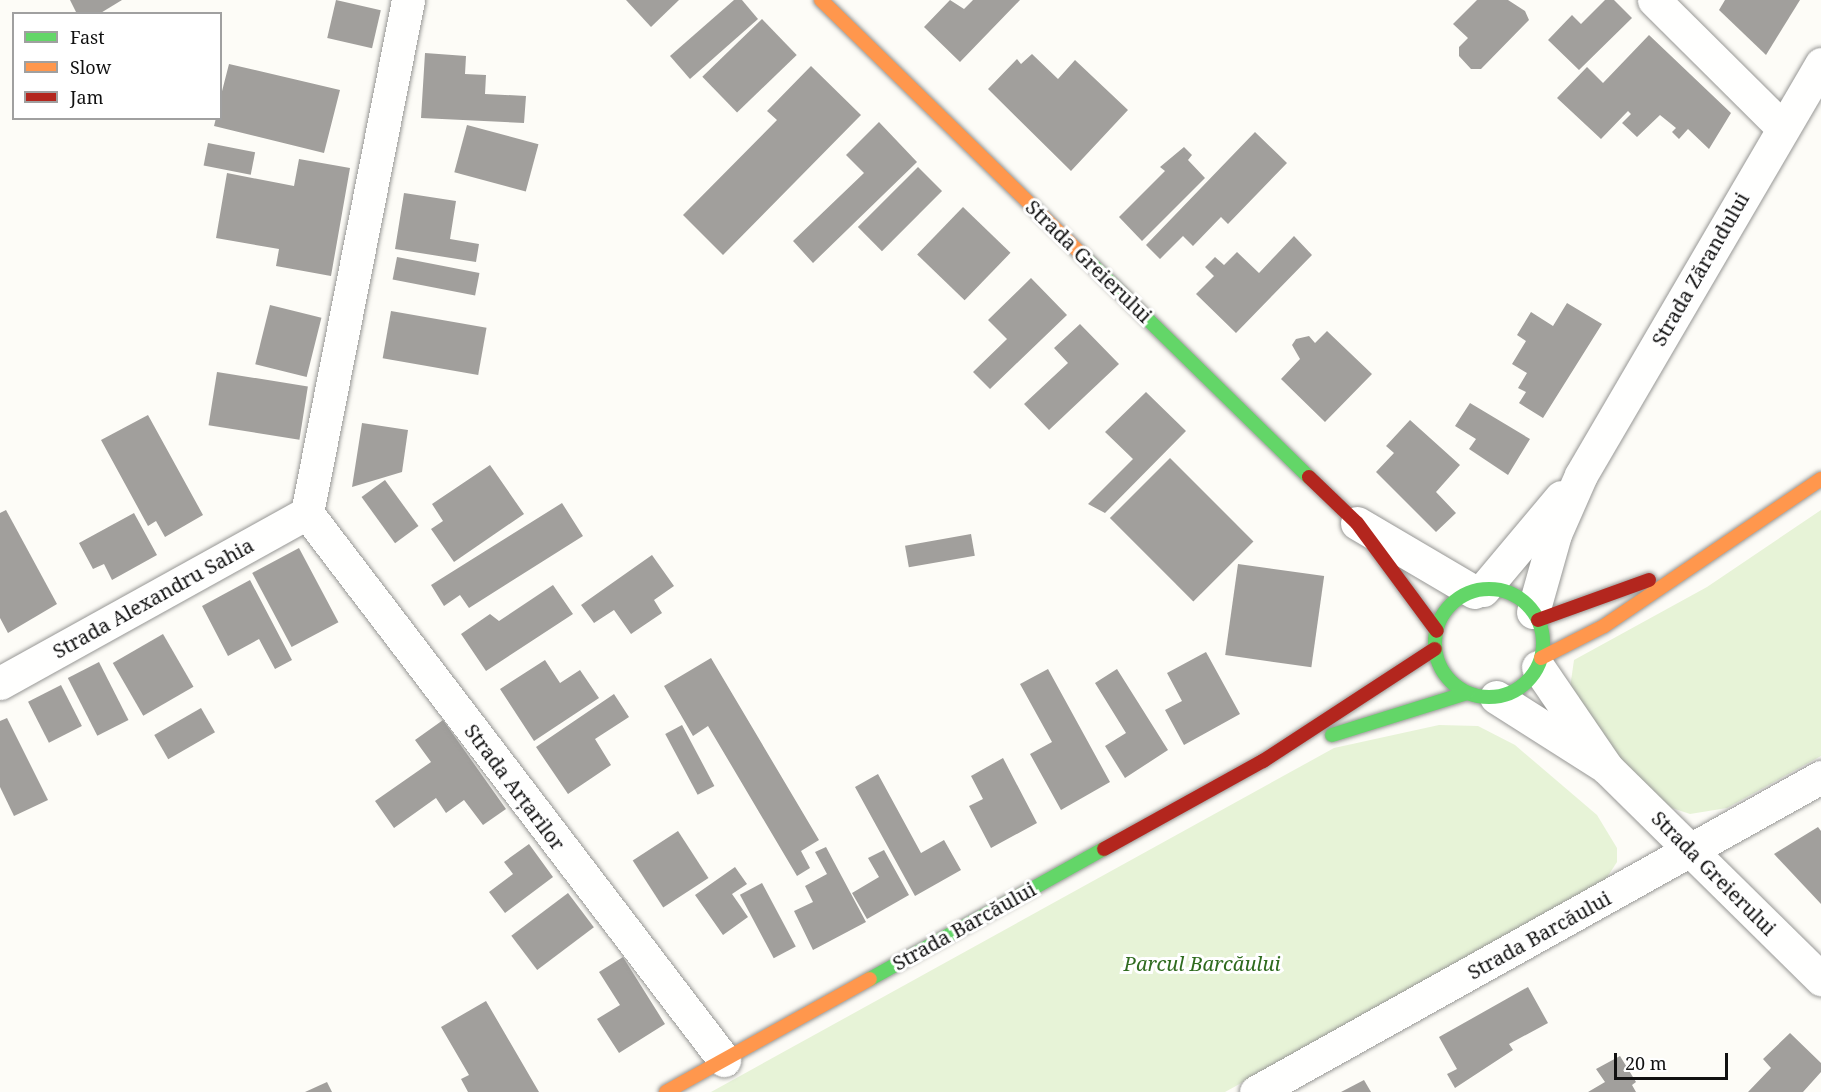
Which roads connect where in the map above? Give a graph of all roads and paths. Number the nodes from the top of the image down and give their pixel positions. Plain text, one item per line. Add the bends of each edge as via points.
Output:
1 (408, 0) edge
2 (821, 0) edge
3 (1654, 0) edge
4 (1821, 64) edge
5 (1782, 127) junction
6 (1581, 475) junction
7 (1821, 479) edge
8 (307, 513) junction
9 (1356, 523) junction
10 (1698, 562) junction
11 (1479, 591) junction
12 (1536, 616) junction
13 (1437, 631) junction
14 (1435, 649) junction
15 (1540, 662) junction
16 (0, 682) edge
17 (1482, 695) junction
18 (1263, 761) junction
19 (1607, 768) junction
20 (1821, 777) edge
21 (1691, 850) junction
22 (1821, 979) edge
23 (724, 1060) junction
24 (666, 1092) edge
25 (1256, 1092) edge

1 - 8 street
2 - 9 street, Strada Greierului
3 - 5 street
4 - 5 street, Strada Zărandului
5 - 6 street, Strada Zărandului
6 - 11 street, Strada Zărandului
6 - 12 street, Strada Zărandului via 1555,534
7 - 10 street
8 - 16 street, Strada Alexandru Sahia
8 - 23 street, Strada Arțarilor
9 - 11 street, Strada Greierului
9 - 13 street, Strada Greierului
10 - 12 street
10 - 15 street via 1604,626
11 - 12 street via 1511,594
11 - 13 street via 1457,600 1444,613
12 - 15 street via 1542,632
13 - 14 street
14 - 17 street via 1446,675
14 - 18 street, Strada Barcăului
15 - 17 street via 1528,681
15 - 19 street, Strada Greierului
17 - 18 street, Strada Barcăului via 1377,719
17 - 19 street, Strada Greierului
18 - 23 street, Strada Barcăului
19 - 21 street, Strada Greierului
20 - 21 street, Strada Barcăului
21 - 22 street, Strada Greierului
21 - 25 street, Strada Barcăului
23 - 24 street, Strada Barcăului

